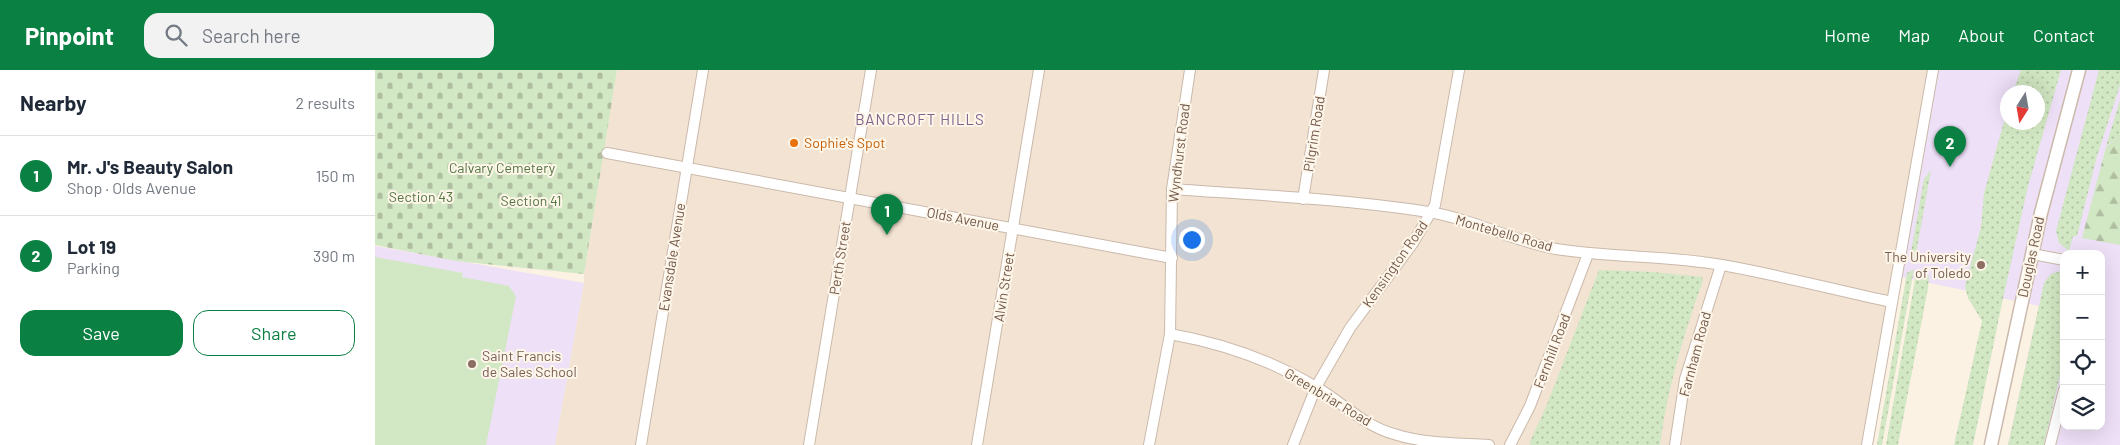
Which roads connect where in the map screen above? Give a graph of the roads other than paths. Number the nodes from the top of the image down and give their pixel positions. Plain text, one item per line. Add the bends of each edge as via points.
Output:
1 (703, 70) edge
2 (871, 70) edge
3 (1039, 70) edge
4 (1190, 70) edge
5 (1324, 70) edge
6 (1459, 70) edge
7 (1933, 70) edge
8 (2079, 70) edge
9 (607, 153) dead end
10 (687, 168) junction
11 (1173, 189) junction
12 (850, 198) junction
13 (1303, 199) junction
14 (1430, 212) junction
15 (1013, 228) junction
16 (1588, 254) junction
17 (2032, 254) junction
18 (1172, 258) junction
19 (2060, 259) edge
20 (1721, 265) junction
21 (1892, 302) junction
22 (1170, 334) junction
23 (1316, 387) junction
24 (2060, 406) edge
25 (641, 445) edge
26 (809, 445) edge
27 (977, 445) edge
28 (1149, 445) edge
29 (1293, 445) edge
30 (1489, 445) edge
31 (1510, 445) edge
32 (1675, 445) edge
33 (1867, 445) edge
34 (1991, 445) edge
35 (2050, 445) edge

1 - 10 street, Evansdale Avenue
2 - 12 street, Perth Street
3 - 15 street, Alvin Street
4 - 11 street, Wyndhurst Road
5 - 13 street, Pilgrim Road
6 - 14 street, Kensington Road via 1440,183
7 - 21 street
8 - 17 street, Douglas Road
9 - 10 street, Olds Avenue
10 - 12 street, Olds Avenue
10 - 25 street, Evansdale Avenue
11 - 13 street, Montebello Road
11 - 18 street, Wyndhurst Road
12 - 15 street, Olds Avenue
12 - 26 street, Perth Street
13 - 14 street, Montebello Road
14 - 16 street, Montebello Road via 1538,246
14 - 23 street, Kensington Road via 1413,243 1349,328
15 - 18 street, Olds Avenue
15 - 27 street, Alvin Street
16 - 20 street, Montebello Road
16 - 31 street, Fernhill Road via 1530,406
17 - 19 street
17 - 34 street, Douglas Road
18 - 22 street, Wyndhurst Road
20 - 21 street, Montebello Road
20 - 32 street, Farnham Road via 1685,378
21 - 33 street
22 - 23 street, Greenbriar Road via 1211,342 1256,357
22 - 28 street, Wyndhurst Road
23 - 29 street, Kensington Road
23 - 30 street, Greenbriar Road via 1359,417 1393,434
24 - 35 street

